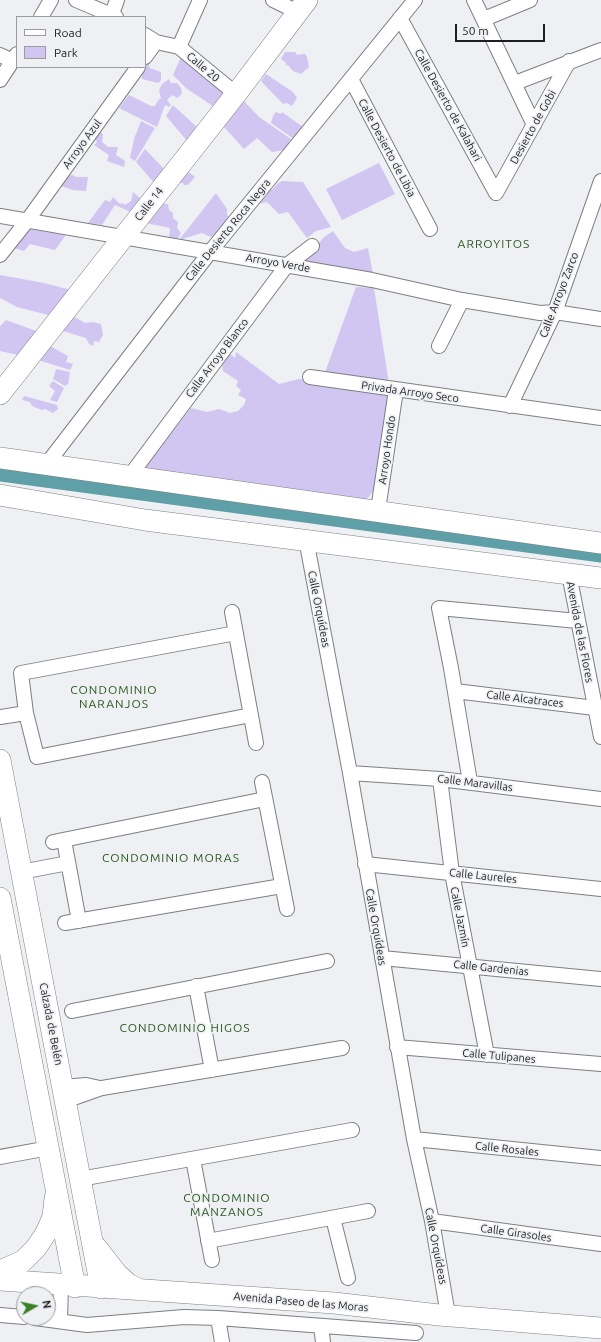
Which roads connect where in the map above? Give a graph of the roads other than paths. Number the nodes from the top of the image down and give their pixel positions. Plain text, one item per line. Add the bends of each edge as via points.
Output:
1 (51, 0) edge
2 (76, 0) edge
3 (117, 0) edge
4 (200, 0) edge
5 (273, 0) edge
6 (415, 0) edge
7 (474, 0) edge
8 (530, 0) edge
9 (302, 6) edge
10 (41, 16) edge
11 (114, 16) edge
12 (400, 18) junction
13 (484, 19) junction
14 (150, 38) edge
15 (179, 47) junction
16 (601, 50) edge
17 (146, 53) edge
18 (0, 55) edge
19 (15, 58) edge
20 (569, 61) junction
21 (137, 68) edge
22 (351, 79) junction
23 (0, 80) edge
24 (515, 83) junction
25 (236, 94) junction
26 (534, 125) junction
27 (601, 181) edge
28 (496, 193) joint
29 (0, 216) edge
30 (27, 221) junction
31 (427, 223) dead end
32 (122, 238) junction
33 (312, 246) dead end
34 (210, 252) junction
35 (0, 255) edge
36 (287, 265) junction
37 (462, 300) junction
38 (555, 312) junction
39 (601, 319) edge
40 (439, 346) dead end
41 (310, 377) dead end
42 (396, 390) junction
43 (0, 394) edge
44 (510, 406) junction
45 (600, 416) edge
46 (0, 458) edge
47 (46, 465) junction
48 (129, 477) junction
49 (0, 495) edge
50 (378, 510) junction
51 (306, 539) junction
52 (601, 543) edge
53 (570, 574) junction
54 (601, 578) edge
55 (232, 612) dead end
56 (578, 621) junction
57 (236, 633) junction
58 (455, 691) junction
59 (595, 708) junction
60 (26, 713) junction
61 (251, 715) junction
62 (0, 717) edge
63 (601, 737) edge
64 (256, 743) dead end
65 (0, 760) edge
66 (350, 773) junction
67 (440, 779) junction
68 (262, 782) dead end
69 (470, 782) junction
70 (265, 799) junction
71 (601, 799) edge
72 (68, 863) junction
73 (365, 864) junction
74 (21, 872) junction
75 (452, 872) junction
76 (282, 886) junction
77 (601, 889) edge
78 (0, 898) edge
79 (286, 909) dead end
80 (79, 921) junction
81 (65, 923) dead end
82 (382, 958) junction
83 (327, 961) dead end
84 (470, 966) junction
85 (601, 979) edge
86 (196, 986) junction
87 (72, 1010) dead end
88 (397, 1047) junction
89 (342, 1048) dead end
90 (487, 1054) junction
91 (601, 1064) edge
92 (212, 1070) junction
93 (36, 1078) junction
94 (62, 1087) junction
95 (352, 1130) dead end
96 (414, 1139) junction
97 (49, 1148) junction
98 (0, 1157) edge
99 (601, 1158) edge
100 (193, 1159) junction
101 (80, 1179) junction
102 (55, 1182) junction
103 (368, 1211) dead end
104 (332, 1218) junction
105 (432, 1221) junction
106 (208, 1241) junction
107 (92, 1242) junction
108 (601, 1244) edge
109 (212, 1260) dead end
110 (0, 1271) edge
111 (348, 1278) dead end
112 (0, 1280) edge
113 (68, 1286) junction
114 (101, 1288) junction
115 (142, 1291) junction
116 (0, 1315) edge
117 (444, 1315) junction
118 (16, 1316) edge
119 (218, 1318) junction
120 (56, 1320) edge
121 (60, 1320) junction
122 (321, 1326) junction
123 (601, 1328) edge
124 (414, 1337) edge
125 (222, 1342) edge
126 (323, 1342) edge

1 - 10 street
2 - 11 street
3 - 11 street
4 - 15 street
5 - 9 street
6 - 12 street, Calle Desierto Roca Negra
7 - 13 street
8 - 13 street
9 - 25 street, Calle 14
12 - 22 street, Calle Desierto Roca Negra
12 - 28 street, Calle Desierto de Kalahari
13 - 24 street
14 - 15 street, Calle 20
14 - 17 street
15 - 25 street, Calle 20
16 - 20 street
18 - 19 street
19 - 23 street
20 - 24 street
20 - 26 street, Desierto de Gobi
21 - 30 street, Arroyo Azul
22 - 31 street, Calle Desierto de Libia
22 - 34 street, Calle Desierto Roca Negra
24 - 26 street
25 - 32 street, Calle 14
26 - 28 street, Desierto de Gobi
27 - 38 street, Calle Arroyo Zarco
29 - 30 street, Arroyo Verde
30 - 32 street, Arroyo Verde
30 - 35 street, Arroyo Azul
32 - 34 street, Arroyo Verde
32 - 43 street, Calle 14
33 - 36 street, Calle Arroyo Blanco
34 - 36 street, Arroyo Verde
34 - 47 street, Calle Desierto Roca Negra
36 - 37 street, Arroyo Verde
36 - 48 street, Calle Arroyo Blanco
37 - 38 street, Arroyo Verde via 540,313
37 - 40 street
38 - 39 street, Arroyo Verde
38 - 44 street, Calle Arroyo Zarco
41 - 42 street, Privada Arroyo Seco
42 - 44 street, Privada Arroyo Seco
42 - 50 street, Arroyo Hondo
44 - 45 street, Privada Arroyo Seco
46 - 47 street
47 - 48 street
48 - 50 street
49 - 51 street via 145,520
50 - 52 street
51 - 53 street
51 - 66 street, Calle Orquídeas
53 - 54 street
53 - 56 street, Avenida de las Flores
55 - 57 street
56 - 58 street via 439,608
56 - 59 street, Avenida de las Flores
57 - 60 street via 21,673
57 - 61 street
58 - 59 street, Calle Alcatraces
58 - 69 street
59 - 63 street, Avenida de las Flores
60 - 61 street via 37,757
60 - 62 street
61 - 64 street
65 - 74 street, Calzada de Belén
66 - 67 street, Calle Maravillas
66 - 73 street, Calle Orquídeas
67 - 69 street, Calle Maravillas
67 - 75 street, Calle Jazmín
68 - 70 street
69 - 71 street, Calle Maravillas
70 - 72 street via 59,841
70 - 76 street
72 - 74 street
72 - 80 street
73 - 75 street, Calle Laureles
73 - 82 street, Calle Orquídeas
74 - 94 street, Calzada de Belén
75 - 77 street, Calle Laureles
75 - 84 street, Calle Jazmín
76 - 79 street
76 - 80 street
78 - 93 street
80 - 81 street
82 - 84 street, Calle Gardenias
82 - 88 street, Calle Orquídeas
83 - 86 street
84 - 85 street, Calle Gardenias
84 - 90 street, Calle Jazmín
86 - 87 street
86 - 92 street
88 - 90 street, Calle Tulipanes
88 - 96 street, Calle Orquídeas
89 - 92 street
90 - 91 street, Calle Tulipanes
92 - 94 street via 102,1088
93 - 94 street
93 - 97 street
94 - 101 street, Calzada de Belén
95 - 100 street
96 - 99 street, Calle Rosales
96 - 105 street, Calle Orquídeas
97 - 98 street
97 - 102 street
100 - 101 street
100 - 106 street
101 - 107 street, Calzada de Belén
102 - 110 street via 53,1217 46,1233 23,1261
102 - 113 street
103 - 104 street
104 - 106 street
104 - 111 street
105 - 108 street, Calle Girasoles
105 - 117 street, Calle Orquídeas
106 - 109 street
107 - 114 street, Calzada de Belén
107 - 115 street via 117,1274 128,1284
112 - 113 street, Avenida Paseo de las Moras
113 - 114 street, Avenida Paseo de las Moras
113 - 121 street
114 - 115 street, Avenida Paseo de las Moras
115 - 117 street, Avenida Paseo de las Moras via 334,1303
116 - 118 street
117 - 123 street, Avenida Paseo de las Moras
117 - 124 street
119 - 121 street via 184,1317 87,1325
119 - 122 street
119 - 125 street
120 - 121 street
122 - 124 street
122 - 126 street

